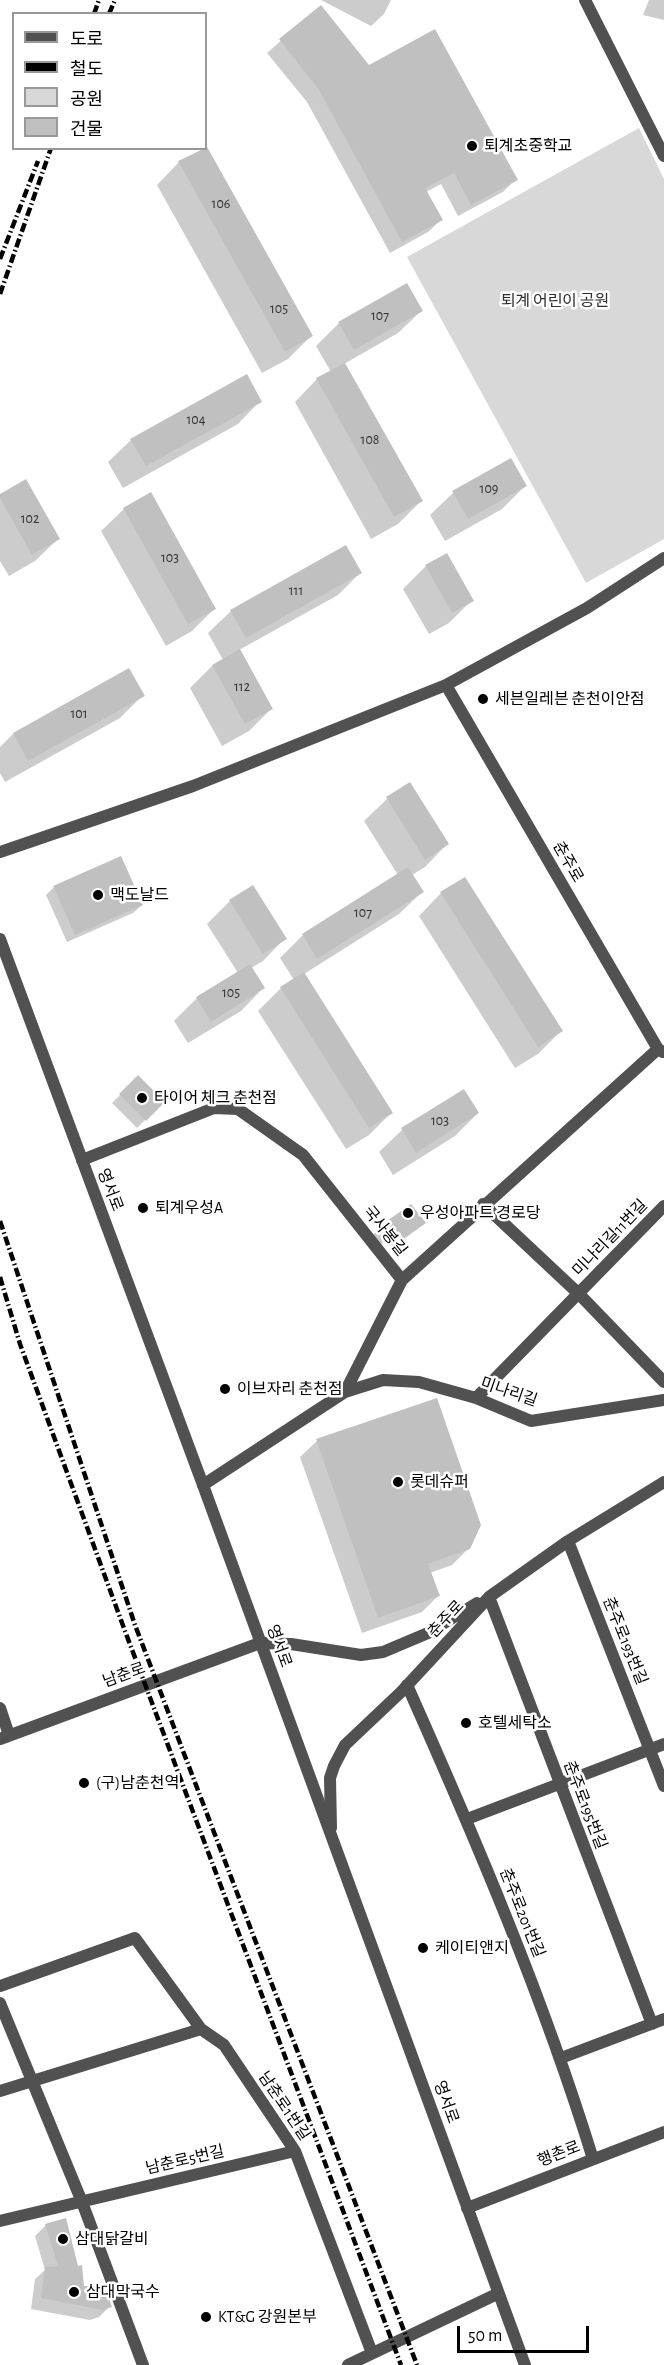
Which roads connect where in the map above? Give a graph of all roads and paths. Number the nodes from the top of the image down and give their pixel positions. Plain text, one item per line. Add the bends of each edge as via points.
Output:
1 (585, 0) edge
2 (664, 156) edge
3 (664, 558) edge
4 (446, 685) junction
5 (0, 852) edge
6 (0, 939) edge
7 (661, 1051) edge
8 (82, 1160) junction
9 (483, 1204) junction
10 (664, 1206) edge
11 (402, 1280) junction
12 (579, 1294) junction
13 (664, 1382) edge
14 (345, 1392) junction
15 (476, 1398) junction
16 (664, 1400) edge
17 (664, 1482) edge
18 (203, 1485) junction
19 (568, 1541) junction
20 (489, 1597) junction
21 (260, 1643) junction
22 (407, 1685) junction
23 (0, 1708) edge
24 (4, 1737) edge
25 (664, 1744) edge
26 (650, 1749) junction
27 (559, 1784) junction
28 (664, 1786) edge
29 (467, 1819) junction
30 (331, 1836) junction
31 (0, 1986) edge
32 (0, 2002) edge
33 (658, 2022) edge
34 (201, 2029) junction
35 (561, 2058) junction
36 (34, 2080) junction
37 (0, 2091) edge
38 (664, 2133) edge
39 (295, 2151) junction
40 (593, 2159) junction
41 (82, 2202) junction
42 (467, 2208) junction
43 (0, 2221) edge
44 (497, 2294) junction
45 (372, 2353) junction
46 (143, 2365) edge
47 (348, 2365) edge
48 (525, 2365) edge

1 - 2 street
3 - 4 street via 587,608
4 - 5 street via 193,786
4 - 7 street, 춘주로
6 - 8 street, 영서로
7 - 9 street, 국사봉길
8 - 11 street, 국사봉길 via 214,1108 238,1109 303,1155
8 - 18 street, 영서로
9 - 11 street, 국사봉길
9 - 12 street, 미나리길11번길
10 - 12 street, 미나리길11번길
11 - 14 street, 미나리길
12 - 13 street, 미나리길11번길
12 - 15 street, 미나리길11번길
14 - 15 street, 미나리길 via 383,1380 419,1382
14 - 18 street, 미나리길
15 - 16 street, 미나리길 via 531,1421
17 - 19 street, 춘주로
18 - 21 street, 영서로
19 - 20 street, 춘주로
19 - 26 street, 춘주로193번길
20 - 21 street via 428,1633 383,1652 361,1655
20 - 22 street, 춘주로
20 - 27 street, 춘주로195번길
21 - 24 street, 남춘로
21 - 30 street, 영서로
22 - 29 street, 춘주로201번길
22 - 30 street, 춘주로 via 338,1756 328,1797
23 - 24 street
25 - 26 street
26 - 27 street
26 - 28 street, 춘주로193번길
27 - 29 street
27 - 33 street, 춘주로195번길
29 - 35 street, 춘주로201번길
30 - 42 street, 영서로
31 - 34 street, 남춘로1번길 via 135,1938
32 - 36 street
33 - 35 street
34 - 36 street
34 - 39 street, 남춘로1번길 via 224,2045
35 - 40 street, 춘주로201번길
36 - 37 street
36 - 41 street
38 - 40 street, 행촌로
39 - 41 street, 남춘로5번길
39 - 45 street, 남춘로1번길
40 - 42 street, 행촌로
41 - 43 street, 남춘로5번길
41 - 46 street
42 - 44 street, 영서로
44 - 45 street
44 - 48 street, 영서로
45 - 47 street

